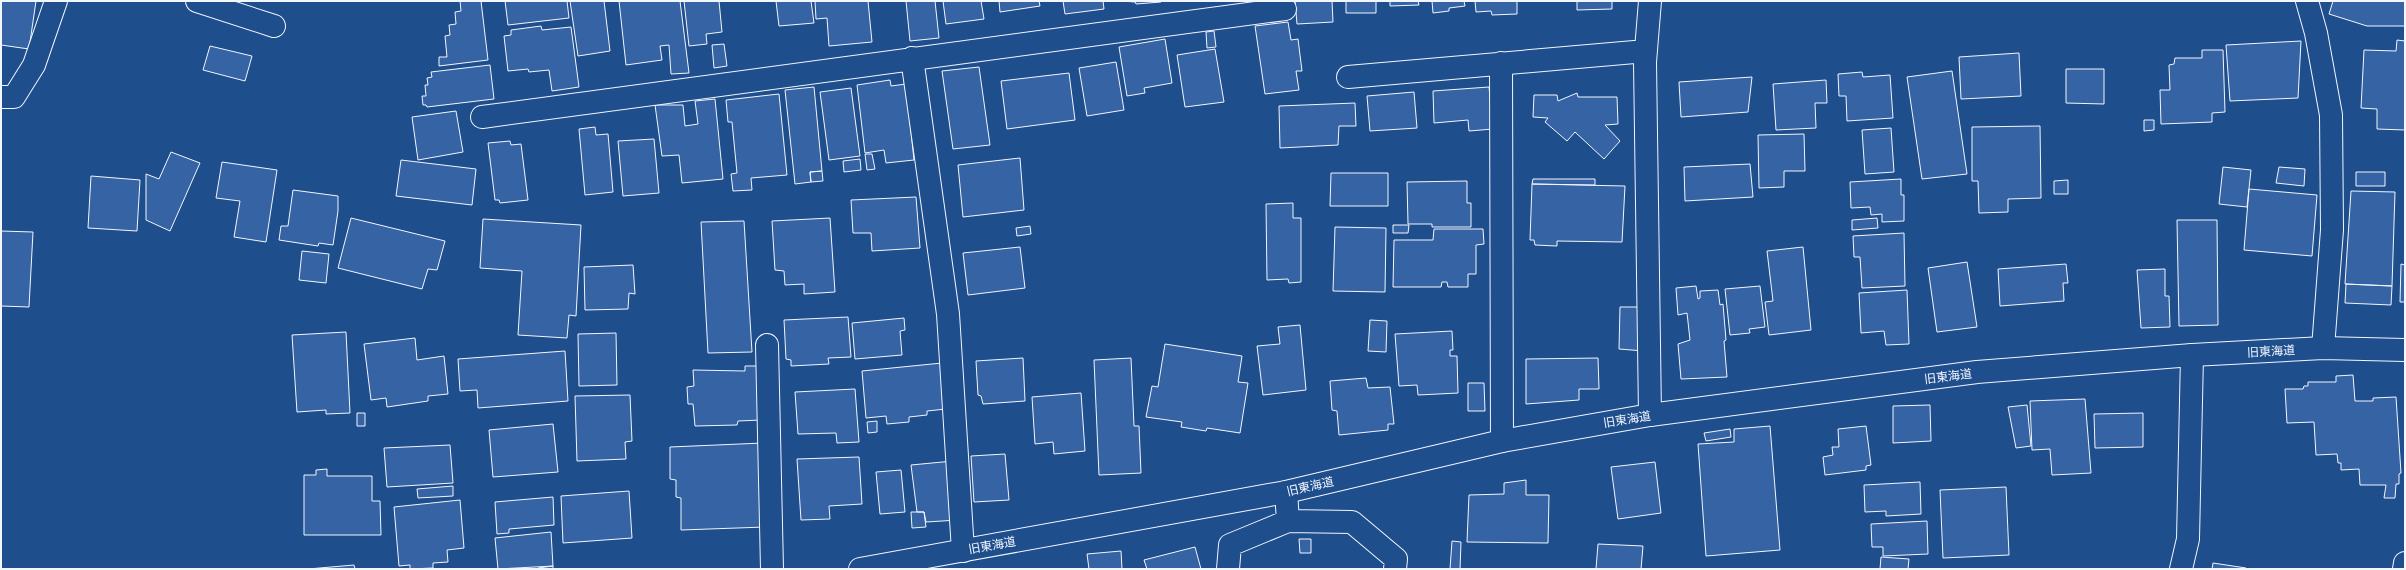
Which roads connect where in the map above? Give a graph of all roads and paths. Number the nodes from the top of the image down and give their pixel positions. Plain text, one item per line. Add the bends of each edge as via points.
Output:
1 (56, 1) edge
2 (197, 1) edge
3 (1650, 1) edge
4 (2306, 1) edge
5 (1285, 9) dead end
6 (274, 26) dead end
7 (1646, 51) junction
8 (912, 58) junction
9 (1501, 63) junction
10 (1348, 78) dead end
11 (1, 97) edge
12 (482, 117) dead end
13 (767, 345) dead end
14 (2323, 348) junction
15 (2405, 350) edge
16 (2192, 355) junction
17 (1650, 415) junction
18 (1502, 441) junction
19 (1286, 492) junction
20 (1288, 521) junction
21 (964, 550) junction
22 (2405, 563) edge
23 (772, 569) edge
24 (860, 569) edge
25 (1228, 569) edge
26 (1395, 569) edge
27 (2181, 569) edge
28 (2404, 569) edge

1 - 11 street via 34,65 14,97
2 - 6 street
3 - 7 street
4 - 14 street via 2316,33 2331,115 2332,230
5 - 8 street
7 - 9 street
7 - 17 street
8 - 12 street
8 - 21 street via 948,314
9 - 10 street
9 - 18 street
13 - 23 street
14 - 15 street, 旧東海道
14 - 16 street, 旧東海道
16 - 17 street, 旧東海道 via 1977,372
16 - 27 street via 2188,539
17 - 18 street, 旧東海道
18 - 19 street, 旧東海道
19 - 20 street
19 - 21 street, 旧東海道
20 - 25 street via 1230,545
20 - 26 street via 1352,522 1396,559
21 - 24 street, 旧東海道
22 - 28 street

